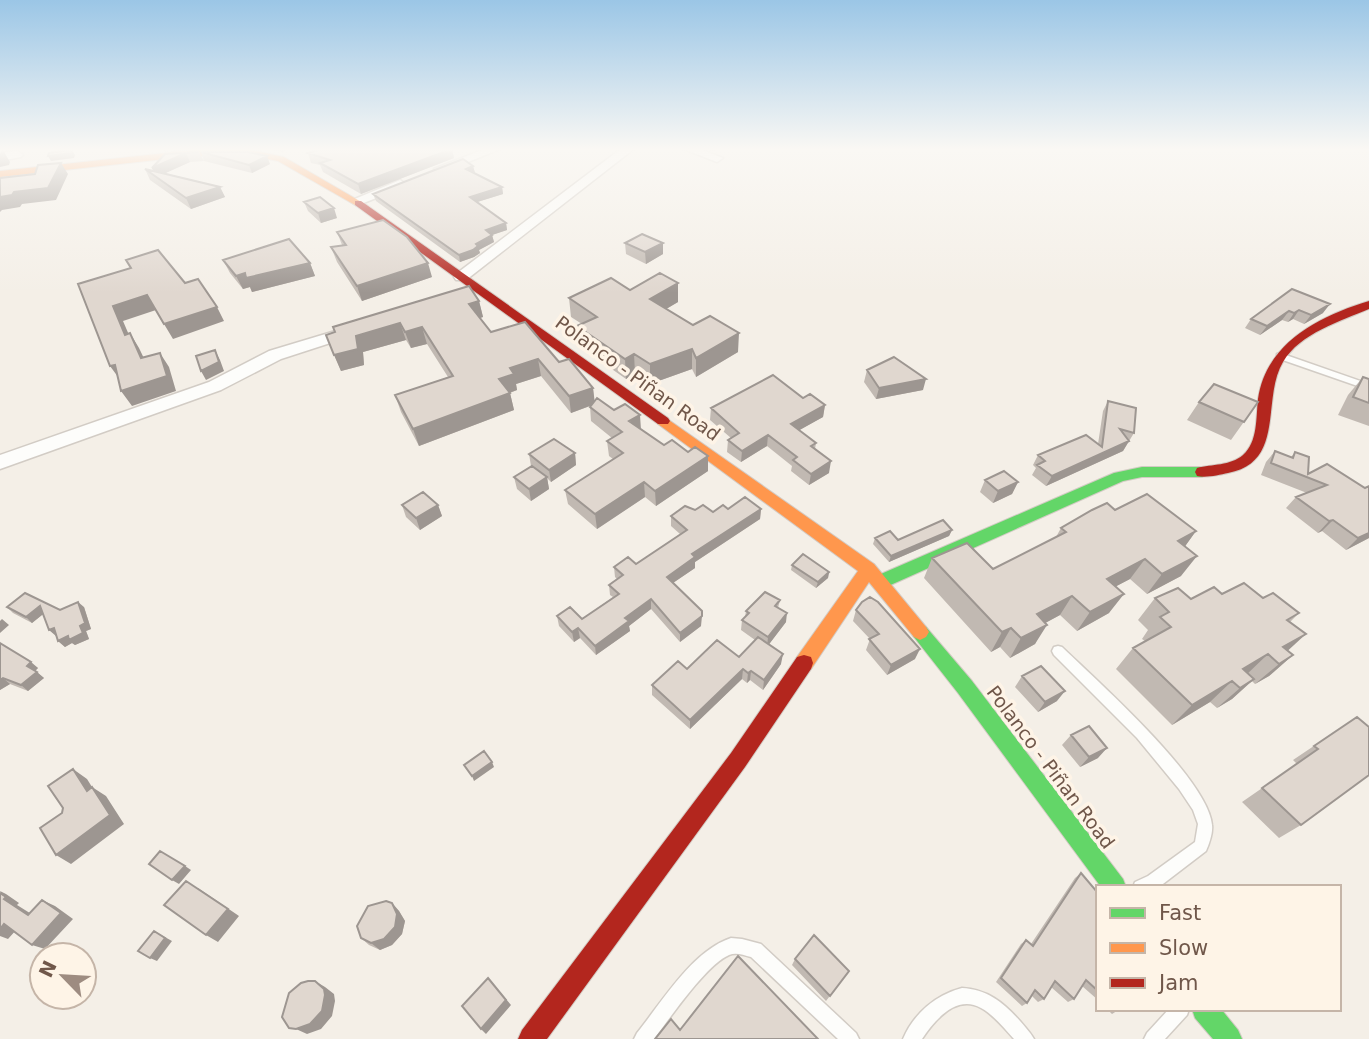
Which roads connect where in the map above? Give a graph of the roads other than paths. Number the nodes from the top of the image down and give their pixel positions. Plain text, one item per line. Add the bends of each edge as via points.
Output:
1 (348, 196) edge
2 (368, 196) edge
3 (566, 196) edge
4 (356, 201) junction
5 (461, 277) junction
6 (481, 292) junction
7 (457, 299) edge
8 (1369, 305) edge
9 (369, 326) edge
10 (1280, 356) junction
11 (1369, 387) edge
12 (0, 462) edge
13 (868, 569) junction
14 (880, 582) junction
15 (1058, 651) dead end
16 (1114, 885) edge
17 (1145, 885) edge
18 (1179, 1011) edge
19 (1207, 1011) edge
20 (531, 1039) edge
21 (643, 1039) edge
22 (850, 1039) edge
23 (912, 1039) edge
24 (1025, 1039) edge
25 (1153, 1039) edge
26 (1229, 1039) edge

1 - 4 main road, Polanco - Piñan Road
2 - 4 street
3 - 5 street
4 - 5 main road, Polanco - Piñan Road
5 - 6 main road, Polanco - Piñan Road
6 - 7 street
6 - 13 main road, Polanco - Piñan Road
8 - 10 main road
9 - 12 street via 275,355 215,386
10 - 11 lane
10 - 14 main road via 1272,368 1261,440 1241,464 1225,469 1130,473
13 - 14 main road, Polanco - Piñan Road
13 - 20 main road via 738,760
14 - 16 main road, Polanco - Piñan Road
15 - 17 lane via 1164,758 1205,825 1201,846
18 - 25 lane
19 - 26 main road
21 - 22 lane via 712,959 728,947 744,947 755,950
23 - 24 lane via 939,1005 963,996 985,1000

